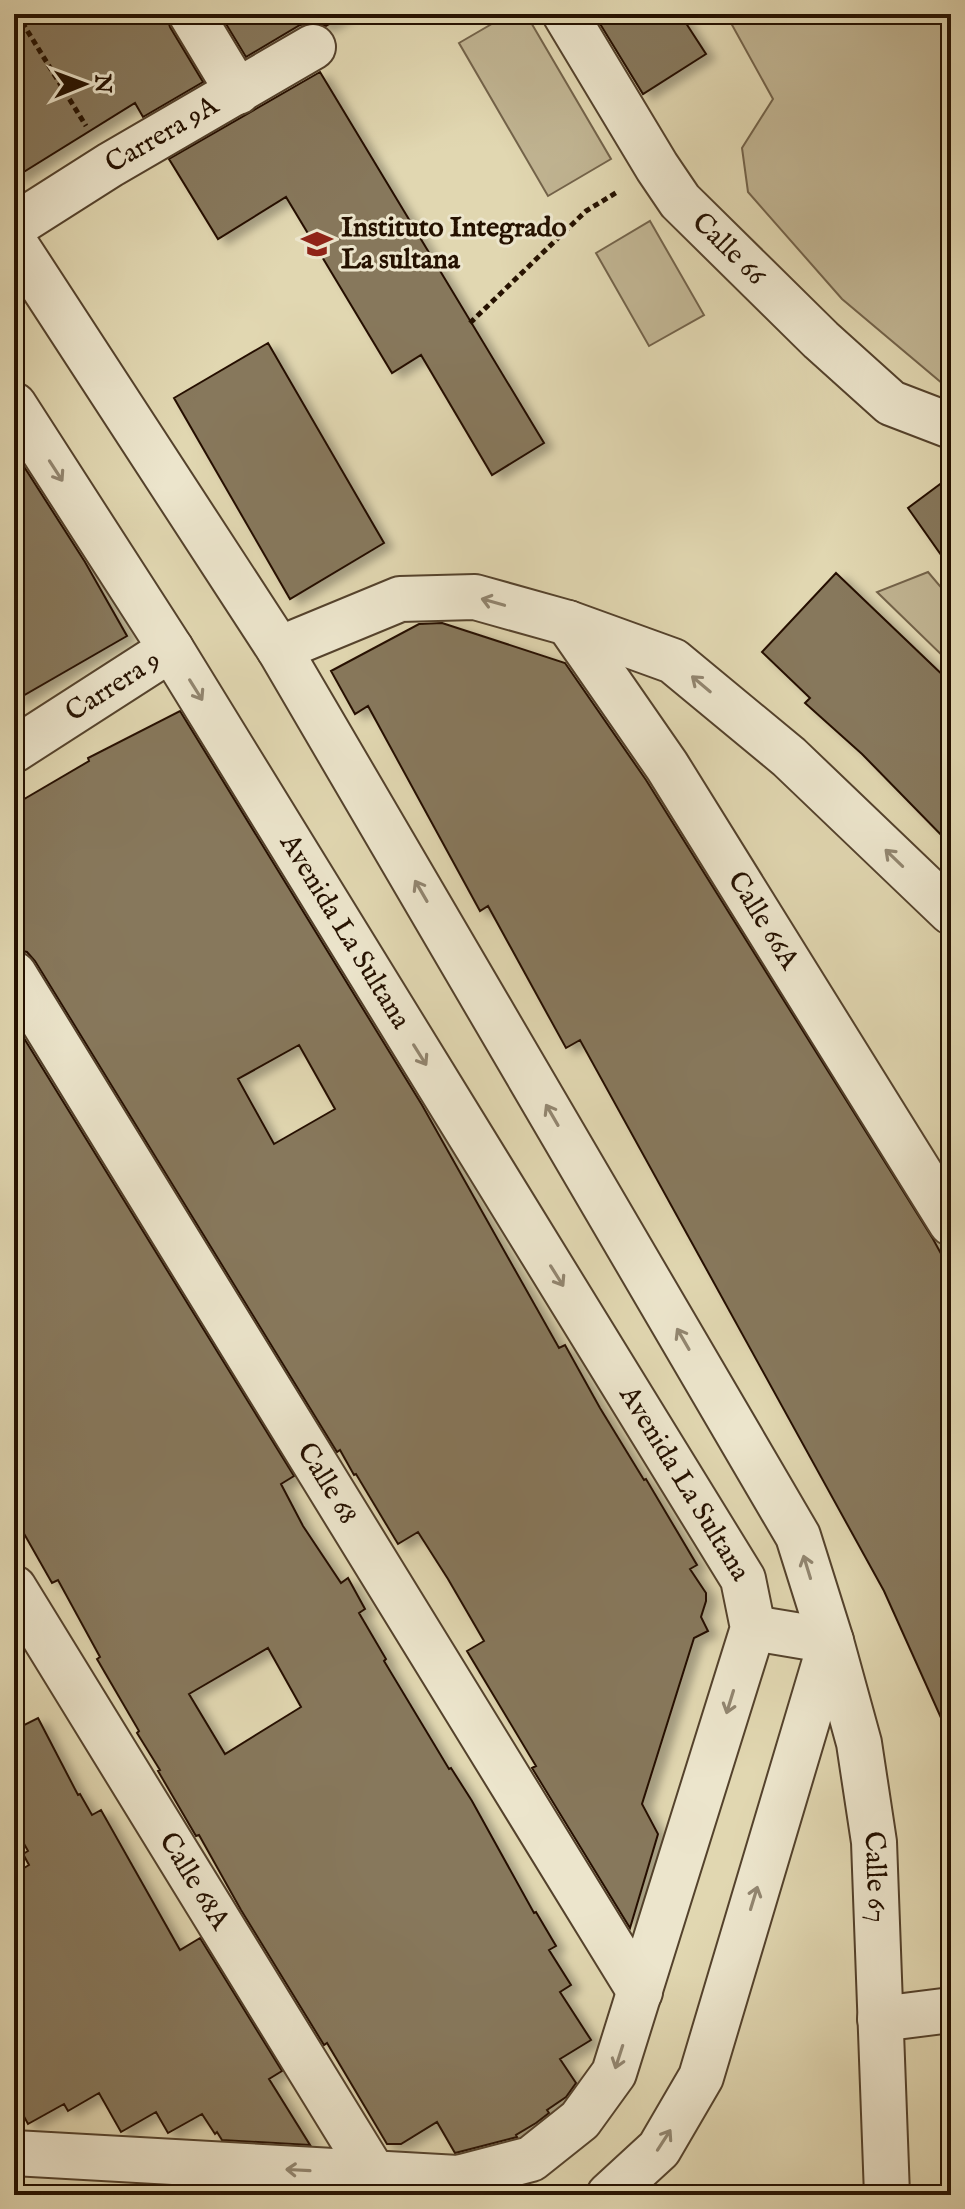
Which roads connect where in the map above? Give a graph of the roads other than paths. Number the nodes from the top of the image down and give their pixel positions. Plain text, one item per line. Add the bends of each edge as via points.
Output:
1 (191, 14) edge
2 (565, 14) edge
3 (313, 47) dead end
4 (238, 92) junction
5 (14, 226) edge
6 (14, 242) edge
7 (14, 405) edge
8 (951, 426) edge
9 (568, 623) junction
10 (171, 649) junction
11 (279, 649) junction
12 (14, 750) edge
13 (951, 912) edge
14 (14, 974) edge
15 (951, 1223) edge
16 (14, 1588) edge
17 (753, 1628) junction
18 (831, 1641) junction
19 (640, 1992) junction
20 (951, 2010) edge
21 (880, 2019) junction
22 (14, 2153) edge
23 (374, 2174) junction
24 (609, 2195) edge
25 (887, 2195) edge

1 - 4 street
2 - 8 street, Calle 66 via 680,201 891,403
3 - 4 street, Carrera 9A
4 - 5 street, Carrera 9A
6 - 11 street
7 -> 10 street, Avenida La Sultana
9 -> 11 street via 475,597 400,599
13 -> 9 street via 789,757 673,661
9 - 15 street, Calle 66A via 667,766
10 - 12 street, Carrera 9
10 -> 17 street, Avenida La Sultana via 743,1579
18 -> 11 street via 798,1536
14 - 19 street, Calle 68
16 - 23 street, Calle 68A
17 - 18 street
17 -> 19 street, Avenida La Sultana
18 - 21 street, Calle 67 via 859,1743 874,1842
24 -> 18 street via 659,2149 701,2077
19 -> 23 street, Avenida La Sultana via 614,2073 580,2120 531,2159 458,2178
20 - 21 street
21 - 25 street, Calle 67
23 -> 22 street, Avenida La Sultana

